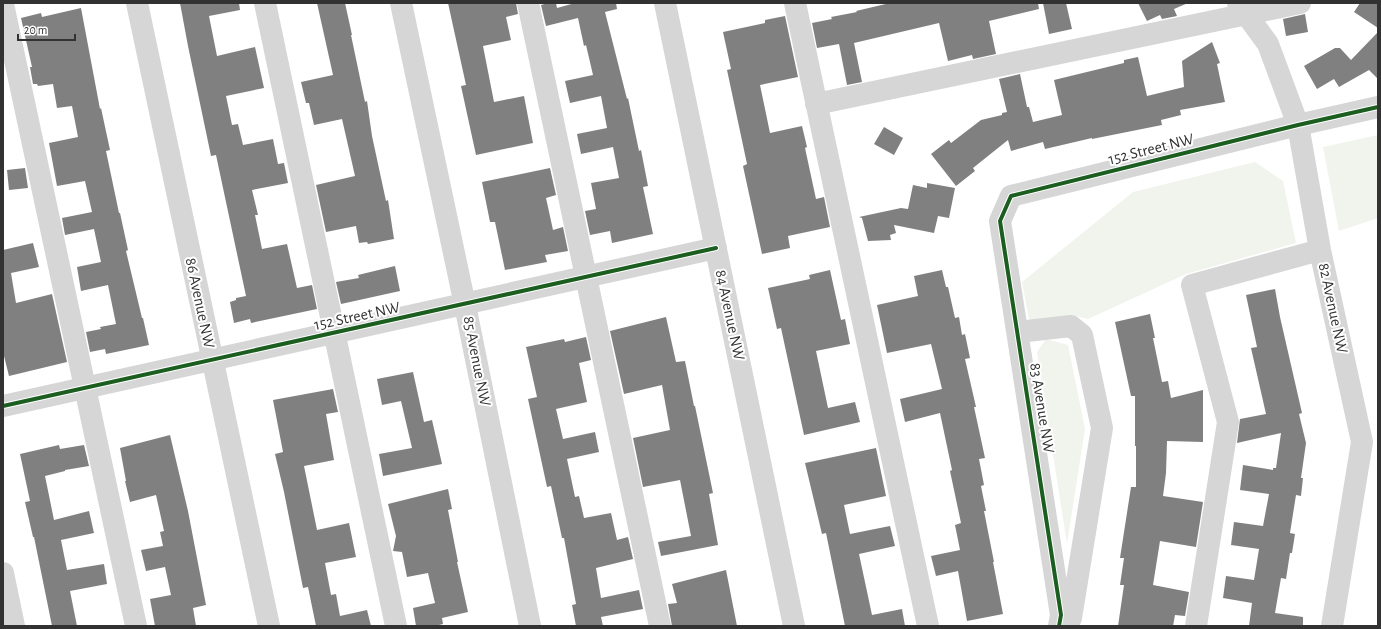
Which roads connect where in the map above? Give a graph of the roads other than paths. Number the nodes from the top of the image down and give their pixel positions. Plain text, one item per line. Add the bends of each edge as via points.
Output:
1 (137, 3) edge
2 (265, 3) edge
3 (401, 3) edge
4 (528, 3) edge
5 (665, 3) edge
6 (795, 3) edge
7 (1300, 3) edge
8 (3, 4) edge
9 (1241, 8) edge
10 (816, 104) junction
11 (1378, 107) edge
12 (1298, 125) junction
13 (1011, 196) joint
14 (716, 248) junction
15 (1320, 250) junction
16 (587, 277) junction
17 (465, 305) junction
18 (1018, 332) junction
19 (334, 333) junction
20 (212, 359) junction
21 (86, 388) junction
22 (3, 406) edge
23 (3, 573) edge
24 (14, 626) edge
25 (136, 626) edge
26 (269, 626) edge
27 (396, 626) edge
28 (530, 626) edge
29 (660, 626) edge
30 (794, 626) edge
31 (928, 626) edge
32 (1059, 626) edge
33 (1067, 626) edge
34 (1196, 626) edge
35 (1332, 626) edge

1 - 20 street, 86 Avenue NW
2 - 19 street
3 - 17 street, 85 Avenue NW
4 - 16 street
5 - 14 street, 84 Avenue NW
6 - 10 street
7 - 9 street
8 - 21 street
9 - 10 street
9 - 12 street, 82 Avenue NW via 1268,44
10 - 31 street
11 - 12 street, 152 Street NW
12 - 13 street, 152 Street NW
12 - 15 street, 82 Avenue NW
13 - 18 street, 83 Avenue NW via 1000,220
14 - 16 street, 152 Street NW
14 - 30 street, 84 Avenue NW
15 - 34 street via 1192,285 1228,422
15 - 35 street, 82 Avenue NW via 1362,442
16 - 17 street, 152 Street NW
16 - 29 street
17 - 19 street, 152 Street NW
17 - 28 street, 85 Avenue NW
18 - 32 street, 83 Avenue NW via 1061,614
18 - 33 street via 1071,326 1082,335 1102,428 1071,618
19 - 20 street, 152 Street NW
19 - 27 street
20 - 21 street, 152 Street NW
20 - 26 street, 86 Avenue NW
21 - 22 street, 152 Street NW
21 - 25 street
23 - 24 street

